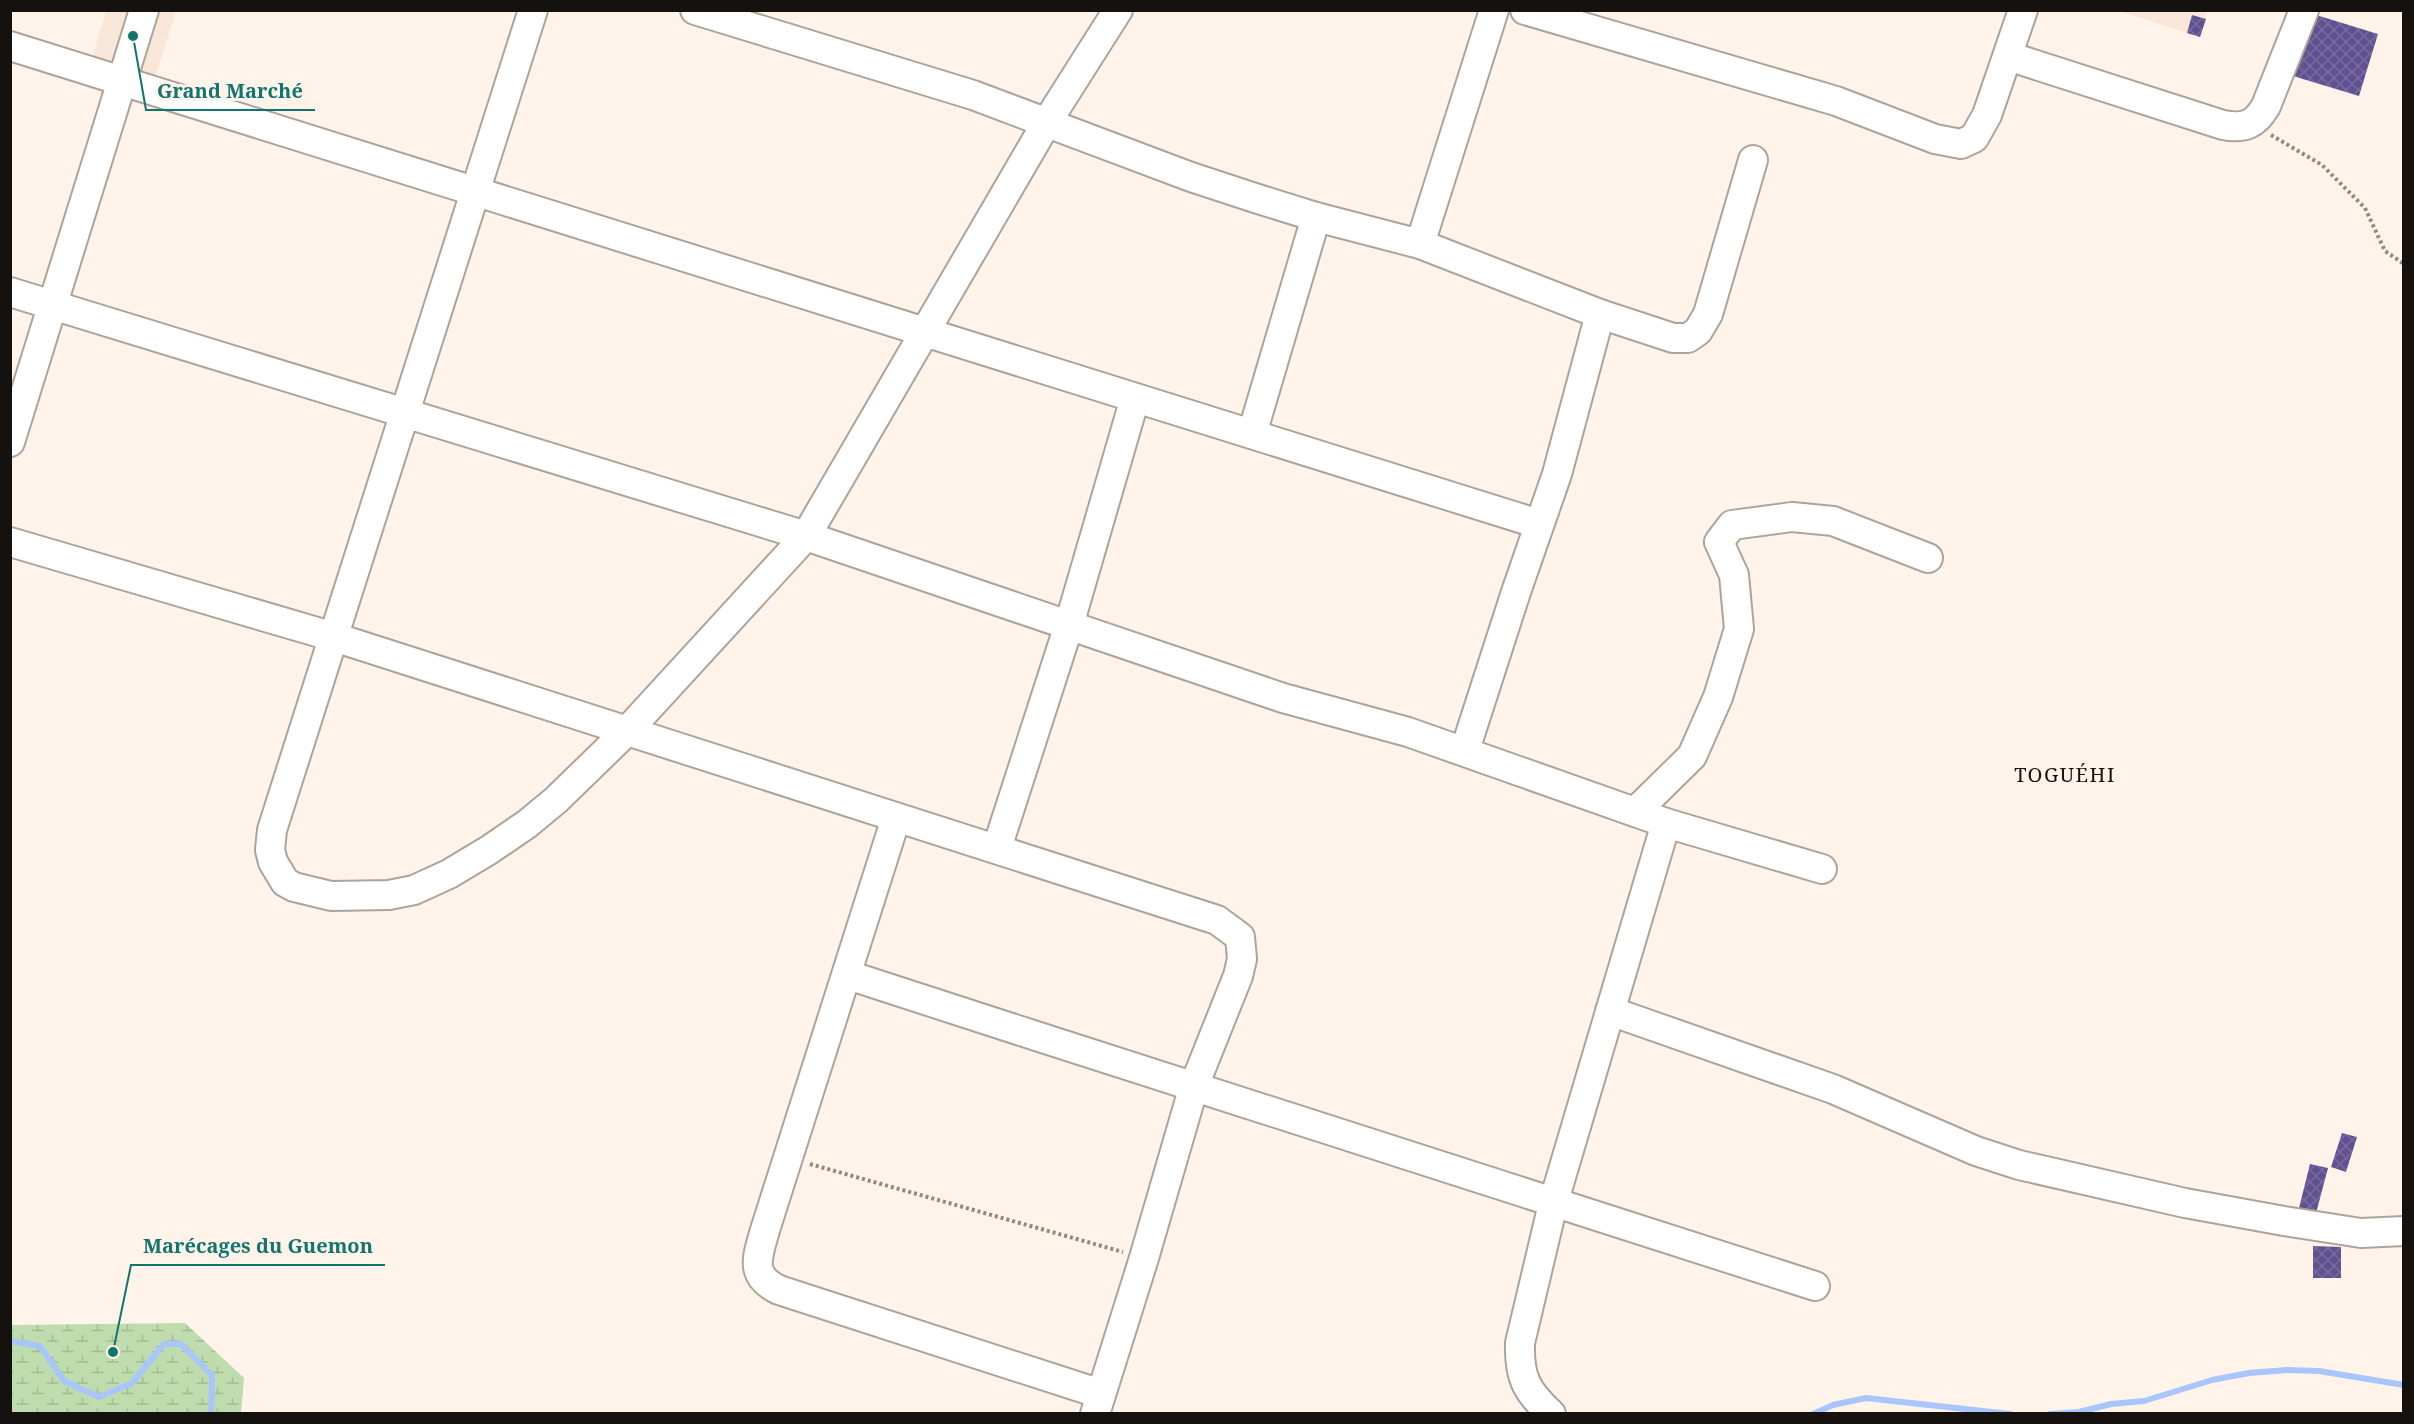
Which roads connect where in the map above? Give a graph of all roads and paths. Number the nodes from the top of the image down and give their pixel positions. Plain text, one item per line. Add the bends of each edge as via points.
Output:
1 (144, 10) edge
2 (533, 10) edge
3 (695, 10) edge
4 (1118, 10) edge
5 (1494, 10) edge
6 (1525, 10) edge
7 (2023, 10) edge
8 (2304, 10) edge
9 (10, 46) edge
10 (2008, 56) junction
11 (122, 81) junction
12 (1047, 122) junction
13 (2252, 124) junction
14 (1753, 160) dead end
15 (474, 192) junction
16 (1317, 217) junction
17 (1420, 243) junction
18 (2403, 264) edge
19 (10, 292) edge
20 (52, 304) junction
21 (1600, 314) junction
22 (924, 332) junction
23 (1135, 398) junction
24 (406, 413) junction
25 (1252, 434) junction
26 (10, 442) edge
27 (1539, 524) junction
28 (806, 536) junction
29 (10, 542) edge
30 (1928, 558) dead end
31 (1068, 625) junction
32 (334, 637) junction
33 (628, 730) junction
34 (1465, 750) junction
35 (1635, 812) junction
36 (896, 819) junction
37 (1666, 823) junction
38 (997, 848) junction
39 (1822, 869) dead end
40 (848, 975) junction
41 (1610, 1011) junction
42 (1194, 1086) junction
43 (789, 1158) junction
44 (1553, 1204) junction
45 (2403, 1231) edge
46 (1144, 1258) junction
47 (1815, 1286) dead end
48 (1098, 1404) edge
49 (1551, 1413) edge

1 - 11 street
2 - 15 street
3 - 12 street via 973,95
4 - 12 street
5 - 17 street
6 - 10 street via 1836,101 1935,139 1961,144 1980,130
7 - 10 street
8 - 13 street via 2266,106
9 - 11 street
10 - 13 street via 2223,125 2237,128
11 - 15 street
11 - 20 street
12 - 16 street via 1191,177
12 - 22 street
13 - 18 path via 2322,165 2365,208 2385,251
14 - 21 street via 1708,314 1698,331 1688,338 1673,338
15 - 22 street
15 - 24 street
16 - 17 street
16 - 25 street
17 - 21 street
19 - 20 street
20 - 24 street
20 - 26 street
21 - 27 street via 1557,474
22 - 23 street
22 - 28 street
23 - 25 street
23 - 31 street
24 - 28 street
24 - 32 street
25 - 27 street
27 - 34 street
28 - 31 street
28 - 33 street
29 - 32 street
30 - 35 street via 1833,521 1792,517 1732,525 1719,542 1734,574 1739,629 1718,697 1692,756
31 - 34 street via 1283,698
31 - 38 street
32 - 33 street
32 - 33 street via 272,830 270,850 278,873 285,882 307,891 332,896 389,895 414,890 449,874 527,824
33 - 36 street
34 - 35 street
35 - 37 street
36 - 38 street
36 - 40 street
37 - 39 street
37 - 41 street
38 - 42 street via 1217,920 1240,937 1242,959 1238,976
40 - 42 street
40 - 43 street
41 - 44 street
41 - 45 street via 1842,1092 2019,1166 2284,1221 2361,1233
42 - 44 street
42 - 46 street
43 - 46 path
43 - 48 street via 756,1260 759,1272 773,1287
44 - 47 street
44 - 49 street via 1519,1360 1526,1387
46 - 48 street

